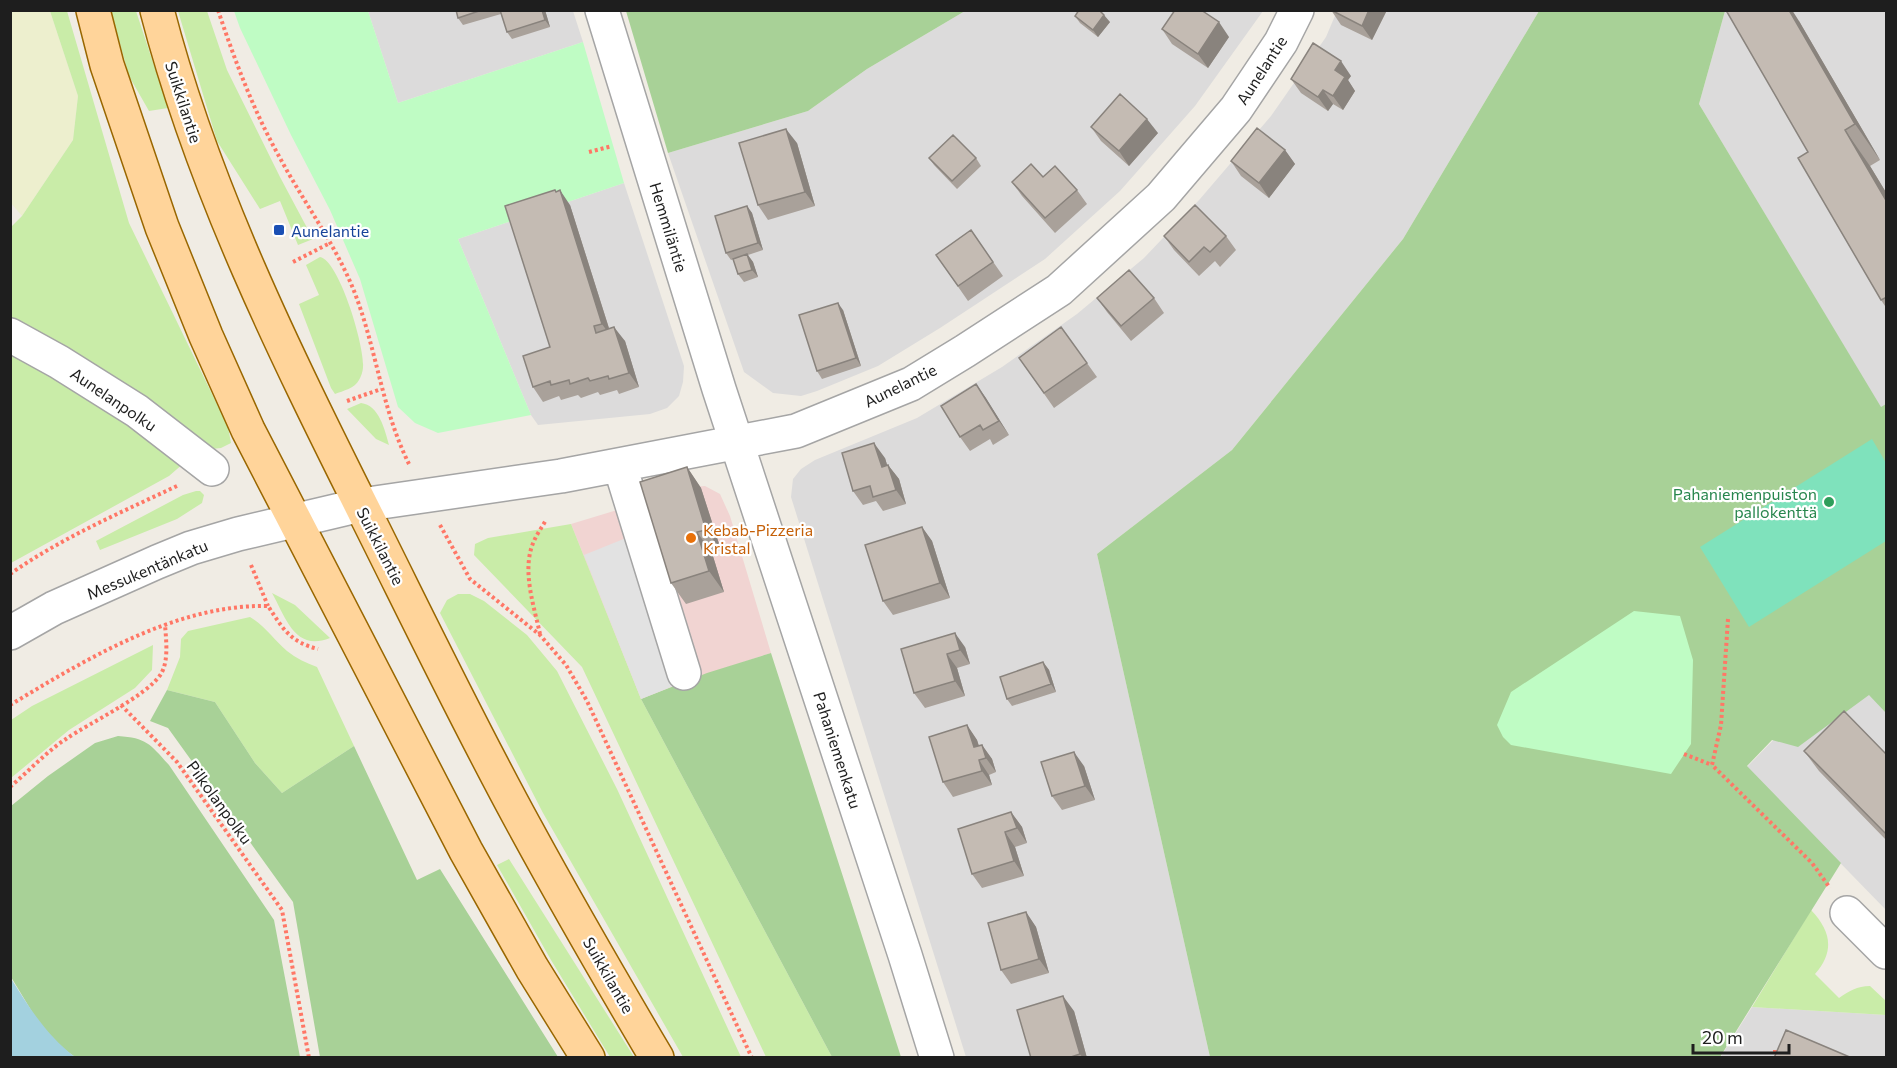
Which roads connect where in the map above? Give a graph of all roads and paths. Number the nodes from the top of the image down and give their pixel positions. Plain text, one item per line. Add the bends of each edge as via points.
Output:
1 (93, 10) edge
2 (157, 10) edge
3 (218, 10) edge
4 (602, 10) edge
5 (1297, 10) edge
6 (330, 243) junction
7 (294, 262) dead end
8 (10, 336) edge
9 (381, 389) junction
10 (346, 401) dead end
11 (399, 444) dead end
12 (737, 444) junction
13 (620, 466) junction
14 (212, 469) joint
15 (361, 505) junction
16 (546, 520) dead end
17 (295, 521) junction
18 (449, 544) dead end
19 (10, 574) edge
20 (1728, 619) dead end
21 (165, 624) junction
22 (10, 633) edge
23 (540, 635) junction
24 (318, 649) dead end
25 (684, 673) dead end
26 (10, 705) edge
27 (121, 705) junction
28 (1684, 754) dead end
29 (1712, 765) junction
30 (10, 787) edge
31 (1847, 913) joint
32 (1887, 952) edge
33 (1775, 1050) edge
34 (309, 1058) edge
35 (588, 1058) edge
36 (657, 1058) edge
37 (752, 1058) edge
38 (937, 1058) edge
39 (1775, 1058) edge

1 - 17 main road via 107,65 162,227 248,430
2 - 15 main road, Suikkilantie via 221,208 315,415
3 - 6 path via 238,68 279,157
4 - 12 street, Hemmiläntie
5 - 12 street, Aunelantie via 1281,42 1236,109 1161,197 1059,290 911,384 796,431
6 - 7 path
6 - 9 path via 363,318
8 - 14 street, Aunelanpolku via 137,411
9 - 10 path
9 - 11 path
12 - 13 street, Aunelantie
12 - 38 street, Pahaniemenkatu
13 - 15 street, Aunelantie
13 - 25 street
14 - 19 path via 100,521
15 - 17 street, Messukentänkatu
15 - 36 main road, Suikkilantie via 520,818
16 - 23 path via 529,558 529,586
17 - 22 street, Messukentänkatu via 191,548 54,608
17 - 35 main road via 466,851
18 - 23 path via 470,579
20 - 29 path via 1721,725
21 - 24 path via 210,610 267,606 292,639
21 - 26 path via 94,657
21 - 27 path via 166,657 160,674
23 - 37 path via 566,665 587,701
27 - 30 path via 65,739
27 - 34 path, Pilkolanpolku via 177,762 282,910
28 - 29 path
29 - 31 path via 1812,863
31 - 32 street
33 - 39 path

